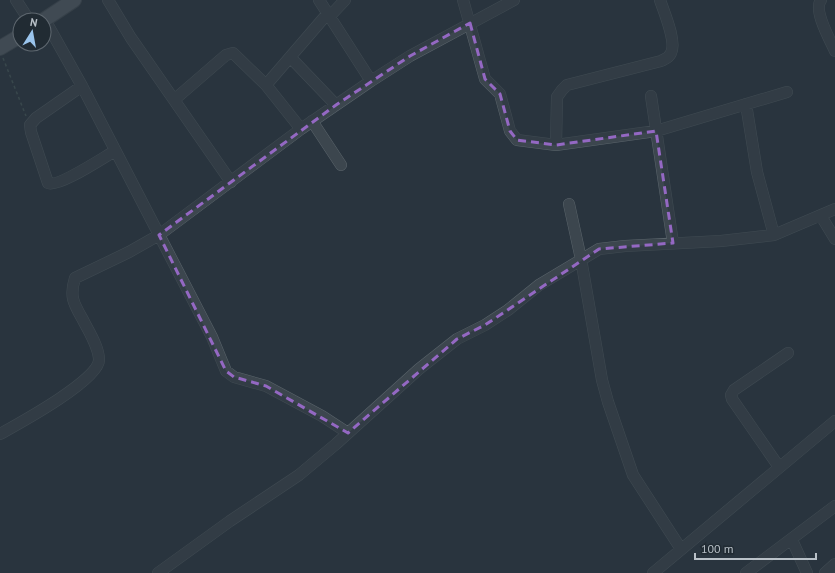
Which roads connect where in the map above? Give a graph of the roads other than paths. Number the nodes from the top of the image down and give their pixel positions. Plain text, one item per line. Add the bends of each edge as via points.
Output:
1 (16, 0) edge
2 (74, 0) edge
3 (108, 0) edge
4 (319, 0) edge
5 (345, 0) edge
6 (463, 0) edge
7 (514, 0) edge
8 (660, 0) edge
9 (821, 0) edge
10 (24, 12) edge
11 (329, 14) junction
12 (52, 15) edge
13 (470, 23) junction
14 (52, 34) edge
15 (12, 44) edge
16 (835, 51) edge
17 (2, 53) edge
18 (290, 57) junction
19 (370, 81) junction
20 (266, 85) junction
21 (82, 86) junction
22 (787, 92) dead end
23 (651, 96) dead end
24 (174, 100) junction
25 (746, 104) junction
26 (336, 105) junction
27 (312, 121) junction
28 (301, 129) junction
29 (656, 131) junction
30 (556, 145) junction
31 (115, 151) junction
32 (341, 165) dead end
33 (231, 182) junction
34 (569, 204) dead end
35 (835, 209) edge
36 (821, 216) junction
37 (159, 235) junction
38 (774, 235) junction
39 (835, 239) edge
40 (673, 243) junction
41 (581, 259) junction
42 (788, 353) dead end
43 (835, 421) edge
44 (348, 433) junction
45 (0, 434) edge
46 (778, 467) junction
47 (835, 506) edge
48 (792, 540) junction
49 (682, 550) junction
50 (835, 564) edge
51 (158, 573) edge
52 (653, 573) edge
53 (746, 573) edge
54 (807, 573) edge
55 (824, 573) edge

1 - 10 street
2 - 12 main road
3 - 24 street via 130,38
4 - 11 street
5 - 11 street
6 - 13 street
7 - 13 street
8 - 30 street via 673,44 669,57 567,85 557,97
9 - 16 street via 818,11
11 - 18 street
11 - 19 street
13 - 19 street
13 - 30 street via 485,79 500,94 514,137 522,141
14 - 21 street
15 - 17 main road
18 - 20 street
18 - 26 street
19 - 26 street
20 - 24 street via 236,54 230,53
20 - 28 street
21 - 31 street
21 - 31 street via 30,125 48,183 64,180
22 - 25 street
23 - 29 street
24 - 33 street
25 - 29 street
25 - 38 street via 757,172
26 - 27 street
27 - 28 street
27 - 32 street
28 - 33 street
29 - 30 street
29 - 40 street
31 - 37 street
33 - 37 street
34 - 41 street
35 - 36 street
36 - 38 street
36 - 39 street
37 - 44 street via 212,337 226,371 234,377 266,386
37 - 45 street via 75,278 71,298 95,346 99,361 96,369 61,397
38 - 40 street
40 - 41 street via 599,249
41 - 44 street via 539,285 485,325 457,339 419,369
41 - 49 street via 602,380 629,464
42 - 46 street via 734,390 731,395
43 - 46 street
44 - 51 street via 299,475
46 - 49 street
47 - 48 street
48 - 53 street
48 - 54 street
49 - 52 street
50 - 55 street

